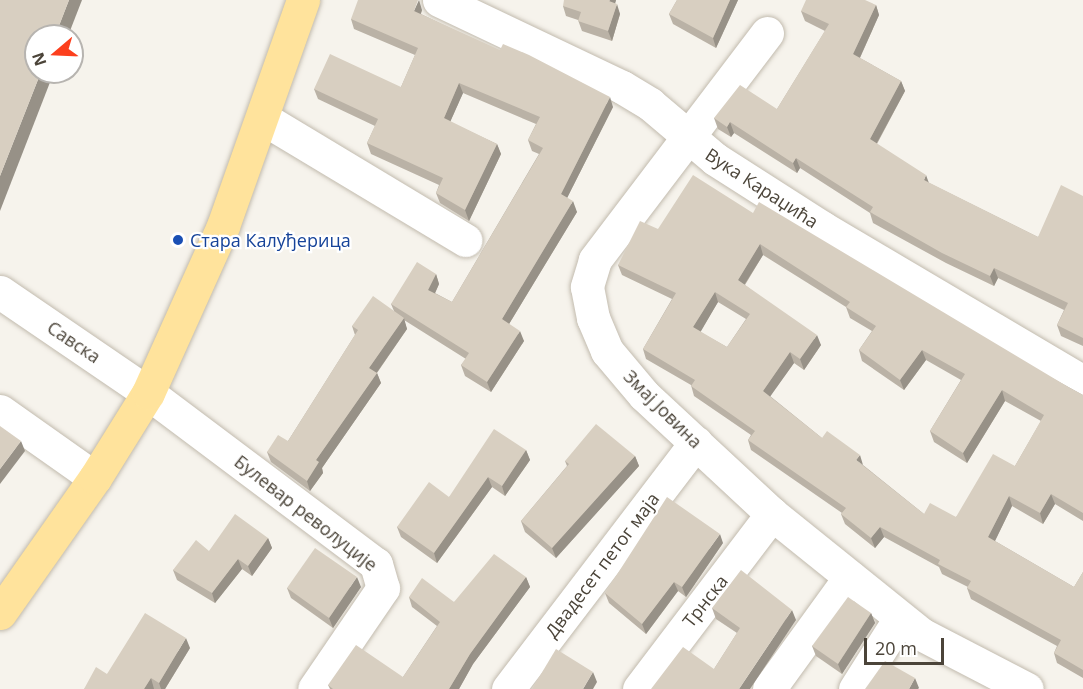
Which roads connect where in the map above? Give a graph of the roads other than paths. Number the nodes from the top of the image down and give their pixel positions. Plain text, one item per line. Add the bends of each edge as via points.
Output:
1 (303, 0) edge
2 (439, 0) edge
3 (767, 33) dead end
4 (264, 119) junction
5 (687, 137) junction
6 (465, 240) dead end
7 (0, 292) edge
8 (1083, 382) edge
9 (148, 393) junction
10 (0, 411) edge
11 (696, 442) junction
12 (95, 478) junction
13 (772, 514) junction
14 (850, 577) junction
15 (2, 608) edge
16 (900, 618) junction
17 (314, 689) edge
18 (508, 689) edge
19 (639, 689) edge
20 (769, 689) edge
21 (855, 689) edge
22 (1026, 689) edge

1 - 4 main road
2 - 5 street, Вука Караџића via 622,87 650,104
3 - 5 street, Змај Јовина
4 - 6 street
4 - 9 main road via 223,226
5 - 8 street, Вука Караџића via 823,228
5 - 11 street, Змај Јовина via 595,260 587,287 593,318 607,351 644,395
7 - 9 street, Савска
9 - 12 main road
9 - 17 street, Булевар револуције via 380,569 384,580 381,592
10 - 12 street
11 - 13 street, Змај Јовина
11 - 18 street, Двадесет петог маја
12 - 15 main road
13 - 14 street, Змај Јовина
13 - 19 street, Трнска
14 - 16 street, Змај Јовина
14 - 20 street
16 - 21 street
16 - 22 street, Змај Јовина via 921,634

